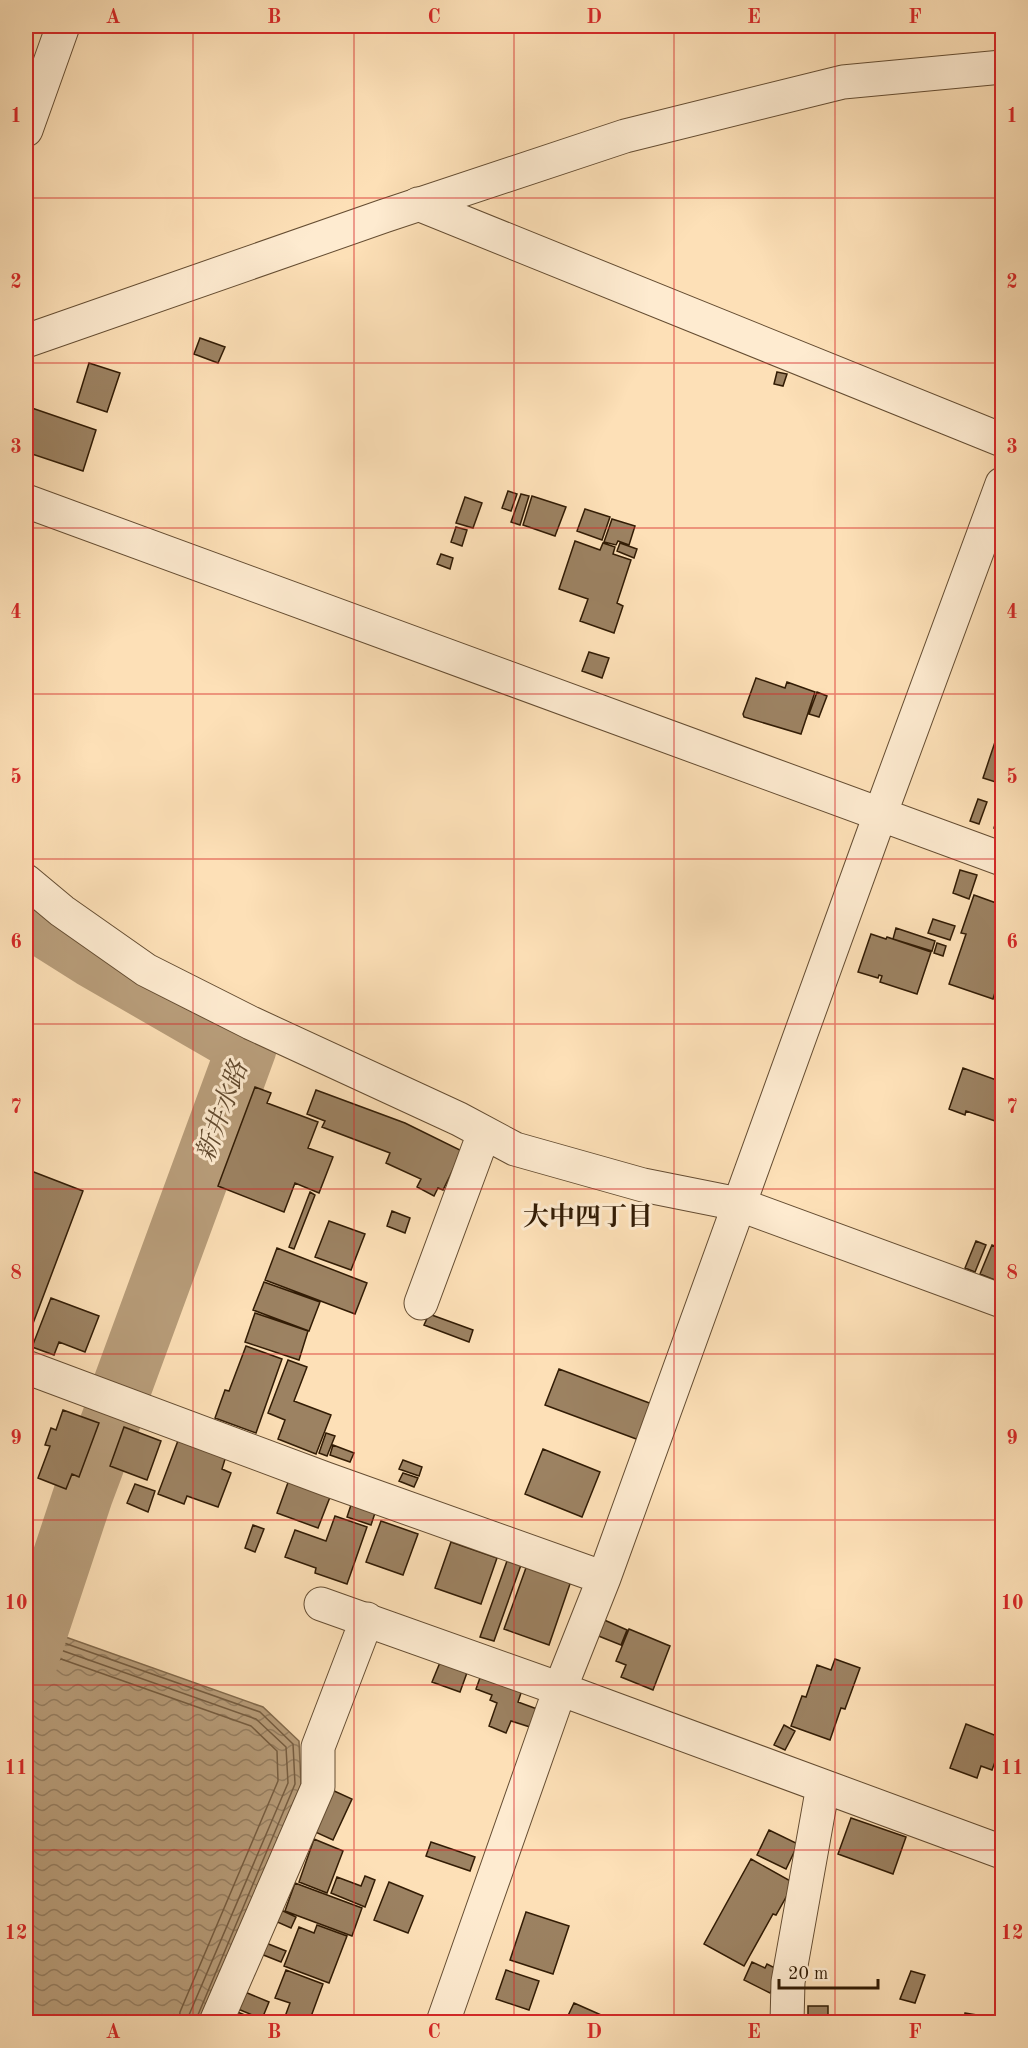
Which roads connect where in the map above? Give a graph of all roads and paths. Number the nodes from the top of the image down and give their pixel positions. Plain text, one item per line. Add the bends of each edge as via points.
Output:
1 (63, 26) edge
2 (1002, 68) edge
3 (26, 130) edge
4 (417, 204) junction
5 (26, 341) edge
6 (1002, 441) edge
7 (1002, 484) edge
8 (26, 501) edge
9 (880, 815) junction
10 (1002, 860) edge
11 (26, 881) edge
12 (484, 1133) junction
13 (738, 1204) junction
14 (1002, 1301) edge
15 (421, 1303) dead end
16 (26, 1367) edge
17 (604, 1578) junction
18 (321, 1604) dead end
19 (366, 1619) junction
20 (560, 1689) junction
21 (823, 1786) junction
22 (1002, 1852) edge
23 (216, 2022) edge
24 (443, 2022) edge
25 (787, 2022) edge

1 - 3 street
2 - 4 street via 843,82 625,136
4 - 5 street
4 - 6 street
7 - 9 street
8 - 9 street
9 - 10 street
9 - 13 street
11 - 12 street via 146,970
12 - 13 street via 515,1149 642,1185
12 - 15 street
13 - 14 street
13 - 17 street
16 - 17 street
17 - 20 street
18 - 19 street
19 - 20 street
19 - 23 street via 318,1747 318,1787
20 - 21 street
20 - 24 street
21 - 22 street
21 - 25 street via 788,1982

